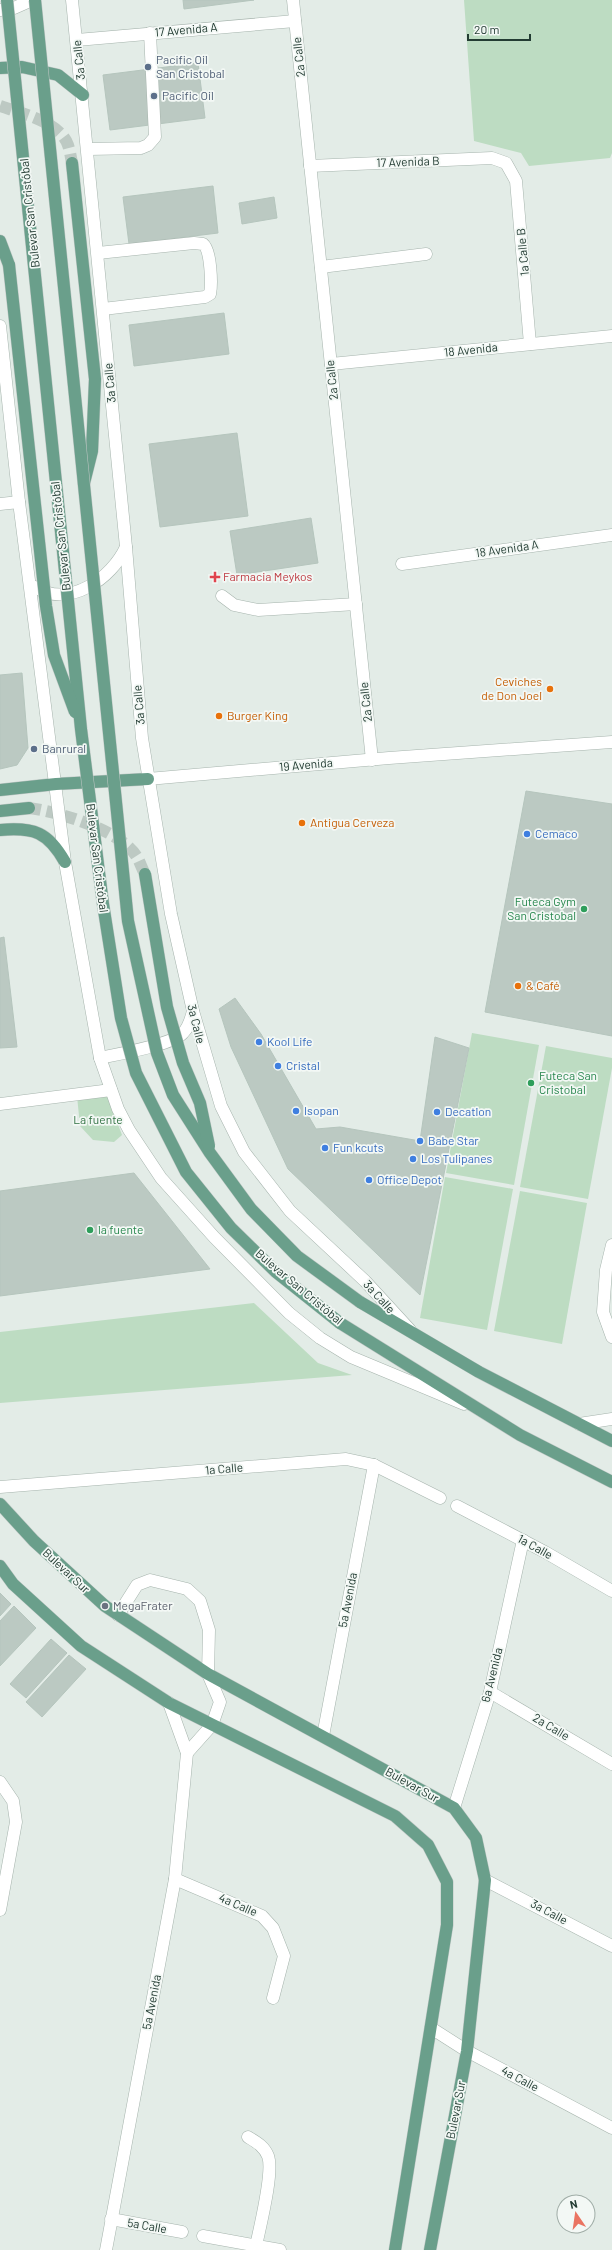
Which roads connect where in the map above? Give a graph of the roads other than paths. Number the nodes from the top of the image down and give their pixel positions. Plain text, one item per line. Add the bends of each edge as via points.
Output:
1 (7, 0) edge
2 (33, 0) edge
3 (72, 0) edge
4 (293, 0) edge
5 (0, 10) edge
6 (296, 21) junction
7 (150, 33) junction
8 (77, 40) junction
9 (0, 68) edge
10 (83, 95) junction
11 (88, 149) junction
12 (506, 163) joint
13 (72, 164) tunnel mouth
14 (310, 166) junction
15 (0, 241) edge
16 (98, 253) junction
17 (426, 254) dead end
18 (320, 267) junction
19 (103, 309) junction
20 (0, 326) edge
21 (612, 336) edge
22 (530, 344) junction
23 (331, 364) junction
24 (84, 486) junction
25 (19, 502) junction
26 (0, 504) edge
27 (612, 535) edge
28 (126, 547) junction
29 (402, 564) dead end
30 (29, 581) junction
31 (222, 596) dead end
32 (356, 604) junction
33 (81, 729) junction
34 (612, 742) edge
35 (372, 760) junction
36 (148, 779) junction
37 (56, 784) junction
38 (0, 790) edge
39 (29, 808) tunnel mouth
40 (0, 811) edge
41 (0, 830) edge
42 (65, 862) junction
43 (144, 874) tunnel mouth
44 (193, 1011) junction
45 (100, 1058) junction
46 (111, 1090) junction
47 (0, 1104) edge
48 (210, 1154) junction
49 (612, 1245) edge
50 (412, 1332) junction
51 (612, 1337) edge
52 (481, 1411) junction
53 (612, 1419) edge
54 (579, 1424) junction
55 (612, 1441) edge
56 (374, 1465) junction
57 (612, 1482) edge
58 (0, 1487) edge
59 (440, 1498) dead end
60 (0, 1504) edge
61 (457, 1506) dead end
62 (523, 1540) junction
63 (0, 1566) edge
64 (612, 1591) edge
65 (118, 1615) junction
66 (208, 1674) junction
67 (490, 1692) junction
68 (169, 1703) junction
69 (212, 1725) junction
70 (323, 1736) junction
71 (187, 1753) junction
72 (612, 1764) edge
73 (0, 1782) edge
74 (454, 1808) junction
75 (175, 1879) junction
76 (486, 1880) junction
77 (0, 1910) edge
78 (612, 1946) edge
79 (273, 1998) dead end
80 (431, 2028) junction
81 (467, 2051) junction
82 (612, 2128) edge
83 (248, 2137) dead end
84 (111, 2220) junction
85 (182, 2232) dead end
86 (203, 2236) dead end
87 (256, 2246) junction
88 (106, 2250) edge
89 (280, 2250) edge
90 (395, 2250) edge
91 (430, 2250) edge

1 - 33 main road, Bulevar San Cristóbal, bridge
2 - 5 street via 14,8
2 - 24 main road, Bulevar San Cristóbal, bridge
3 - 8 street, 3a Calle
4 - 6 street, 2a Calle
6 - 7 street, 17 Avenida A
6 - 14 street, 2a Calle
7 - 8 street, 17 Avenida A
7 - 11 street via 155,137 141,148
8 - 10 street, 3a Calle
9 - 10 main road via 22,67 58,75
10 - 11 street, 3a Calle
11 - 16 street, 3a Calle
12 - 14 street, 17 Avenida B via 492,158
12 - 22 street, 1a Calle B via 516,181
13 - 24 main road via 95,379 92,452
14 - 18 street, 2a Calle
15 - 33 main road, bridge via 9,266 46,606 54,655
16 - 19 street, 3a Calle
16 - 19 street via 194,243 206,247 211,288 210,294 205,297
17 - 18 street
18 - 23 street, 2a Calle
19 - 28 street, 3a Calle
20 - 25 street
21 - 22 street, 18 Avenida
22 - 23 street, 18 Avenida
23 - 32 street, 2a Calle
24 - 48 main road, Bulevar San Cristóbal, bridge via 128,921 157,1054 173,1095
25 - 26 street
25 - 30 street
27 - 29 street, 18 Avenida A
28 - 30 street via 116,566 102,579 82,591 49,593 36,588
28 - 36 street, 3a Calle via 138,699
30 - 37 street
31 - 32 street via 234,605 258,610
32 - 35 street, 2a Calle
33 - 52 main road, Bulevar San Cristóbal, bridge via 103,904 121,1018 136,1073 186,1172 231,1228 276,1272 340,1323
34 - 35 street, 19 Avenida
35 - 36 street, 19 Avenida
36 - 37 main road, 19 Avenida
36 - 44 street, 3a Calle via 171,914
37 - 38 main road, 19 Avenida
37 - 42 street
39 - 40 main road
41 - 42 main road via 33,831 55,845
42 - 45 street
43 - 48 main road, bridge via 167,1007 183,1063 200,1103
44 - 45 street via 188,1027 182,1035 163,1043
44 - 50 street, 3a Calle via 221,1106 244,1152 290,1211 365,1281
45 - 46 street
46 - 47 street
46 - 52 street via 129,1130 162,1178 214,1237 289,1313 320,1338 351,1357
48 - 50 main road, Bulevar San Cristóbal, bridge via 251,1209 297,1256 360,1302
49 - 51 street via 606,1270 603,1312
50 - 54 main road, Bulevar San Cristóbal via 479,1372
52 - 57 main road, Bulevar San Cristóbal via 520,1435
53 - 54 street
54 - 55 main road, Bulevar San Cristóbal
56 - 58 street, 1a Calle via 346,1459
56 - 59 street, 1a Calle
56 - 70 street, 5a Avenida
60 - 65 main road, Bulevar Sur via 34,1541
61 - 62 street, 1a Calle
62 - 64 street, 1a Calle
62 - 67 street, 6a Avenida
63 - 68 main road via 13,1584 81,1646
65 - 66 main road, Bulevar Sur
65 - 66 street via 137,1585 150,1580 187,1589 200,1601 209,1630
66 - 69 street via 220,1702
66 - 70 main road, Bulevar Sur
67 - 72 street, 2a Calle
67 - 74 street, 6a Avenida
68 - 69 main road
68 - 71 street, 5a Avenida
69 - 71 street
69 - 80 main road via 395,1816 428,1845 447,1882 447,1918
70 - 74 main road, Bulevar Sur
71 - 75 street, 5a Avenida
73 - 77 street via 13,1801 16,1822
74 - 76 main road, Bulevar Sur via 476,1838
75 - 79 street, 4a Calle via 262,1916 273,1928 284,1956
75 - 84 street, 5a Avenida
76 - 78 street, 3a Calle
76 - 81 main road, Bulevar Sur
80 - 81 street, 4a Calle
80 - 90 main road
81 - 82 street, 4a Calle
81 - 91 main road, Bulevar Sur
83 - 87 street via 260,2144 268,2156 270,2170
84 - 85 street, 5a Calle
84 - 88 street, 5a Avenida
86 - 87 street
87 - 89 street

